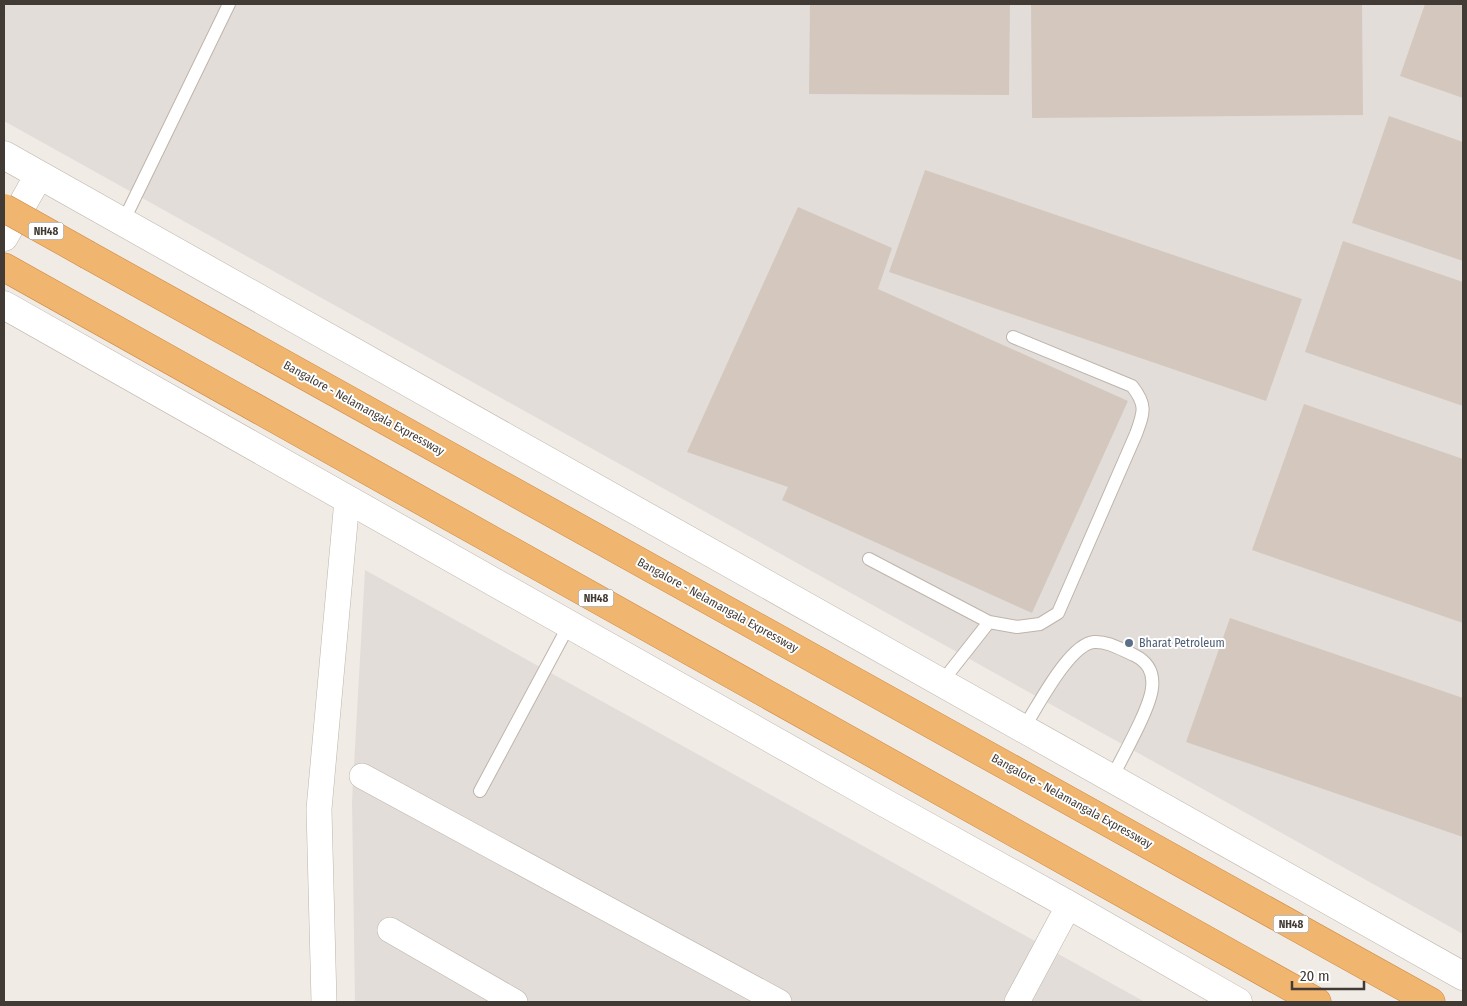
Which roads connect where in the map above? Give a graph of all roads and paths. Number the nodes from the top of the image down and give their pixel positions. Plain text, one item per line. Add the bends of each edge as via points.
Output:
1 (229, 4) edge
2 (4, 155) edge
3 (39, 175) junction
4 (4, 208) edge
5 (123, 222) junction
6 (4, 237) edge
7 (4, 267) edge
8 (4, 305) edge
9 (1013, 337) dead end
10 (347, 500) junction
11 (868, 559) dead end
12 (989, 622) junction
13 (568, 625) junction
14 (941, 683) junction
15 (1023, 729) junction
16 (362, 776) dead end
17 (1112, 778) junction
18 (480, 791) dead end
19 (1069, 904) junction
20 (390, 930) dead end
21 (1463, 976) edge
22 (324, 1002) edge
23 (515, 1002) edge
24 (779, 1002) edge
25 (1017, 1002) edge
26 (1238, 1002) edge
27 (1317, 1002) edge
28 (1432, 1002) edge

1 - 5 lane
2 - 3 street
3 - 5 street
3 - 6 street
4 - 28 highway, Bangalore - Nelamangala Expressway / NH48, bridge
5 - 14 street
7 - 27 highway, NH48
8 - 10 street
9 - 12 lane via 1132,386 1143,400 1143,417 1058,613 1040,624 1017,627
10 - 13 street
10 - 22 street via 319,809
11 - 12 lane
12 - 14 lane
13 - 18 lane
13 - 19 street
14 - 15 street
15 - 17 street
15 - 17 lane via 1070,658 1084,646 1093,642 1106,644 1142,659 1151,671 1152,691
16 - 24 street
17 - 21 street
19 - 25 street
19 - 26 street
20 - 23 street

